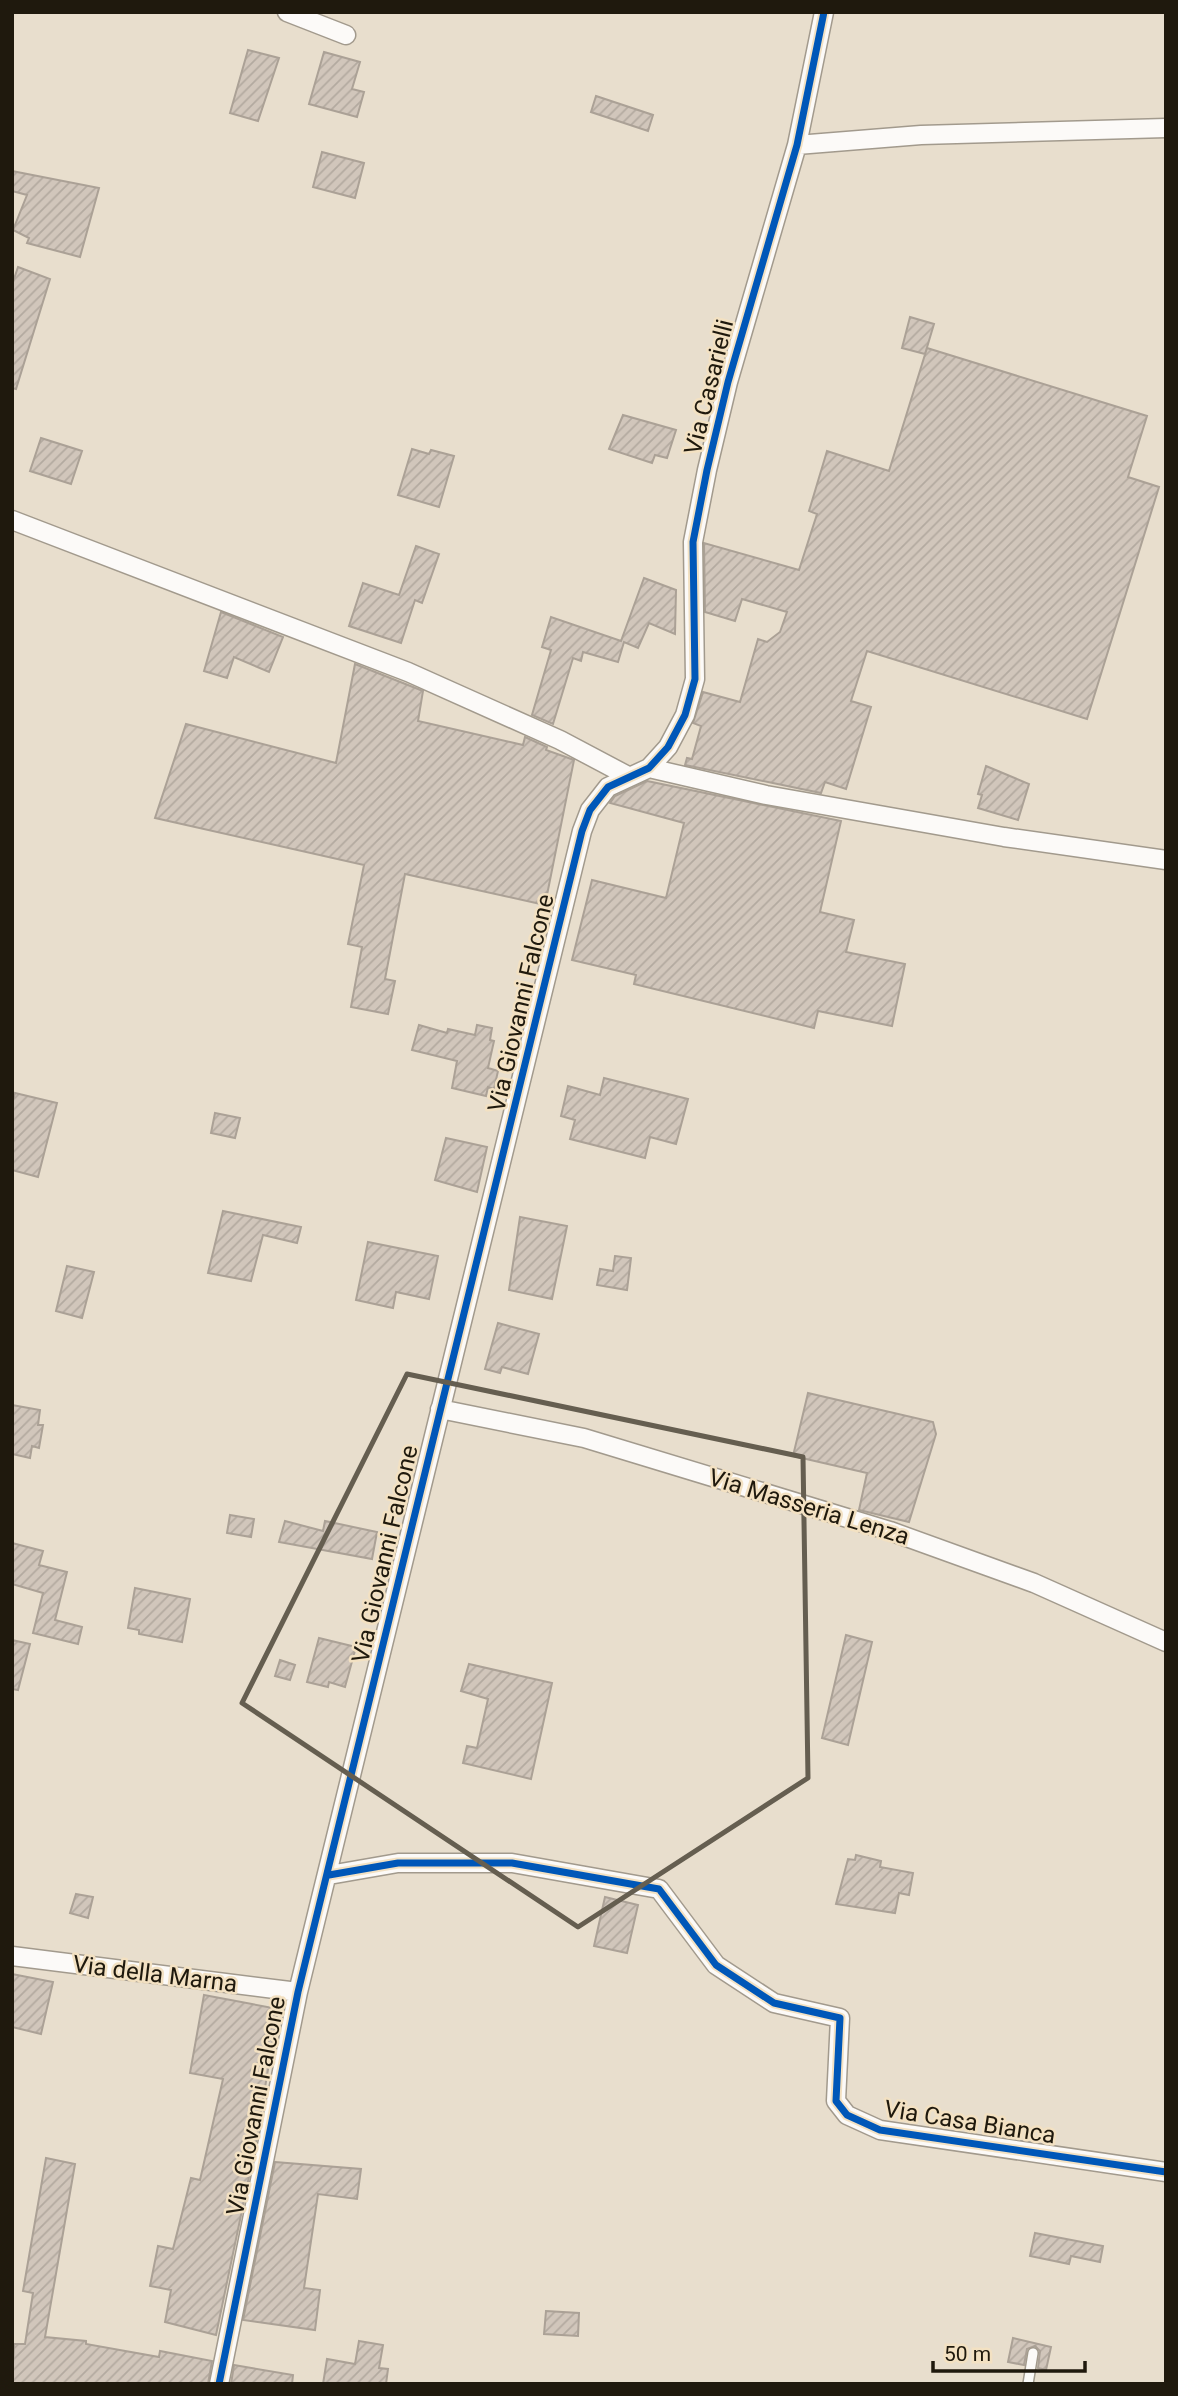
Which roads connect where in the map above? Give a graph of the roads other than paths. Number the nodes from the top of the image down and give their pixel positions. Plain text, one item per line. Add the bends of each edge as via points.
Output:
1 (287, 12) edge
2 (824, 12) edge
3 (346, 36) dead end
4 (1166, 128) edge
5 (797, 145) junction
6 (12, 520) edge
7 (649, 768) junction
8 (628, 776) junction
9 (1166, 860) edge
10 (440, 1409) junction
11 (1166, 1642) edge
12 (329, 1875) junction
13 (12, 1956) edge
14 (298, 1992) junction
15 (1166, 2172) edge
16 (1033, 2353) dead end
17 (219, 2384) edge
18 (1028, 2384) edge

1 - 3 street
2 - 5 street, Via Casarielli
4 - 5 street via 921,135
5 - 7 street, Via Casarielli via 727,382 693,542 695,678 685,715 668,747
6 - 8 street via 408,672
7 - 8 street, Via Giovanni Falcone
7 - 9 street via 766,795
8 - 10 street, Via Giovanni Falcone via 608,787 590,810 582,831
10 - 11 street, Via Masseria Lenza via 584,1438 890,1531 1034,1583
10 - 12 street, Via Giovanni Falcone
12 - 14 street, Via Giovanni Falcone
12 - 15 street, Via Casa Bianca via 398,1863 512,1863 659,1889 716,1965 774,2003 840,2018 836,2101 847,2115 880,2130
13 - 14 street, Via della Marna
14 - 17 street, Via Giovanni Falcone
16 - 18 lane

